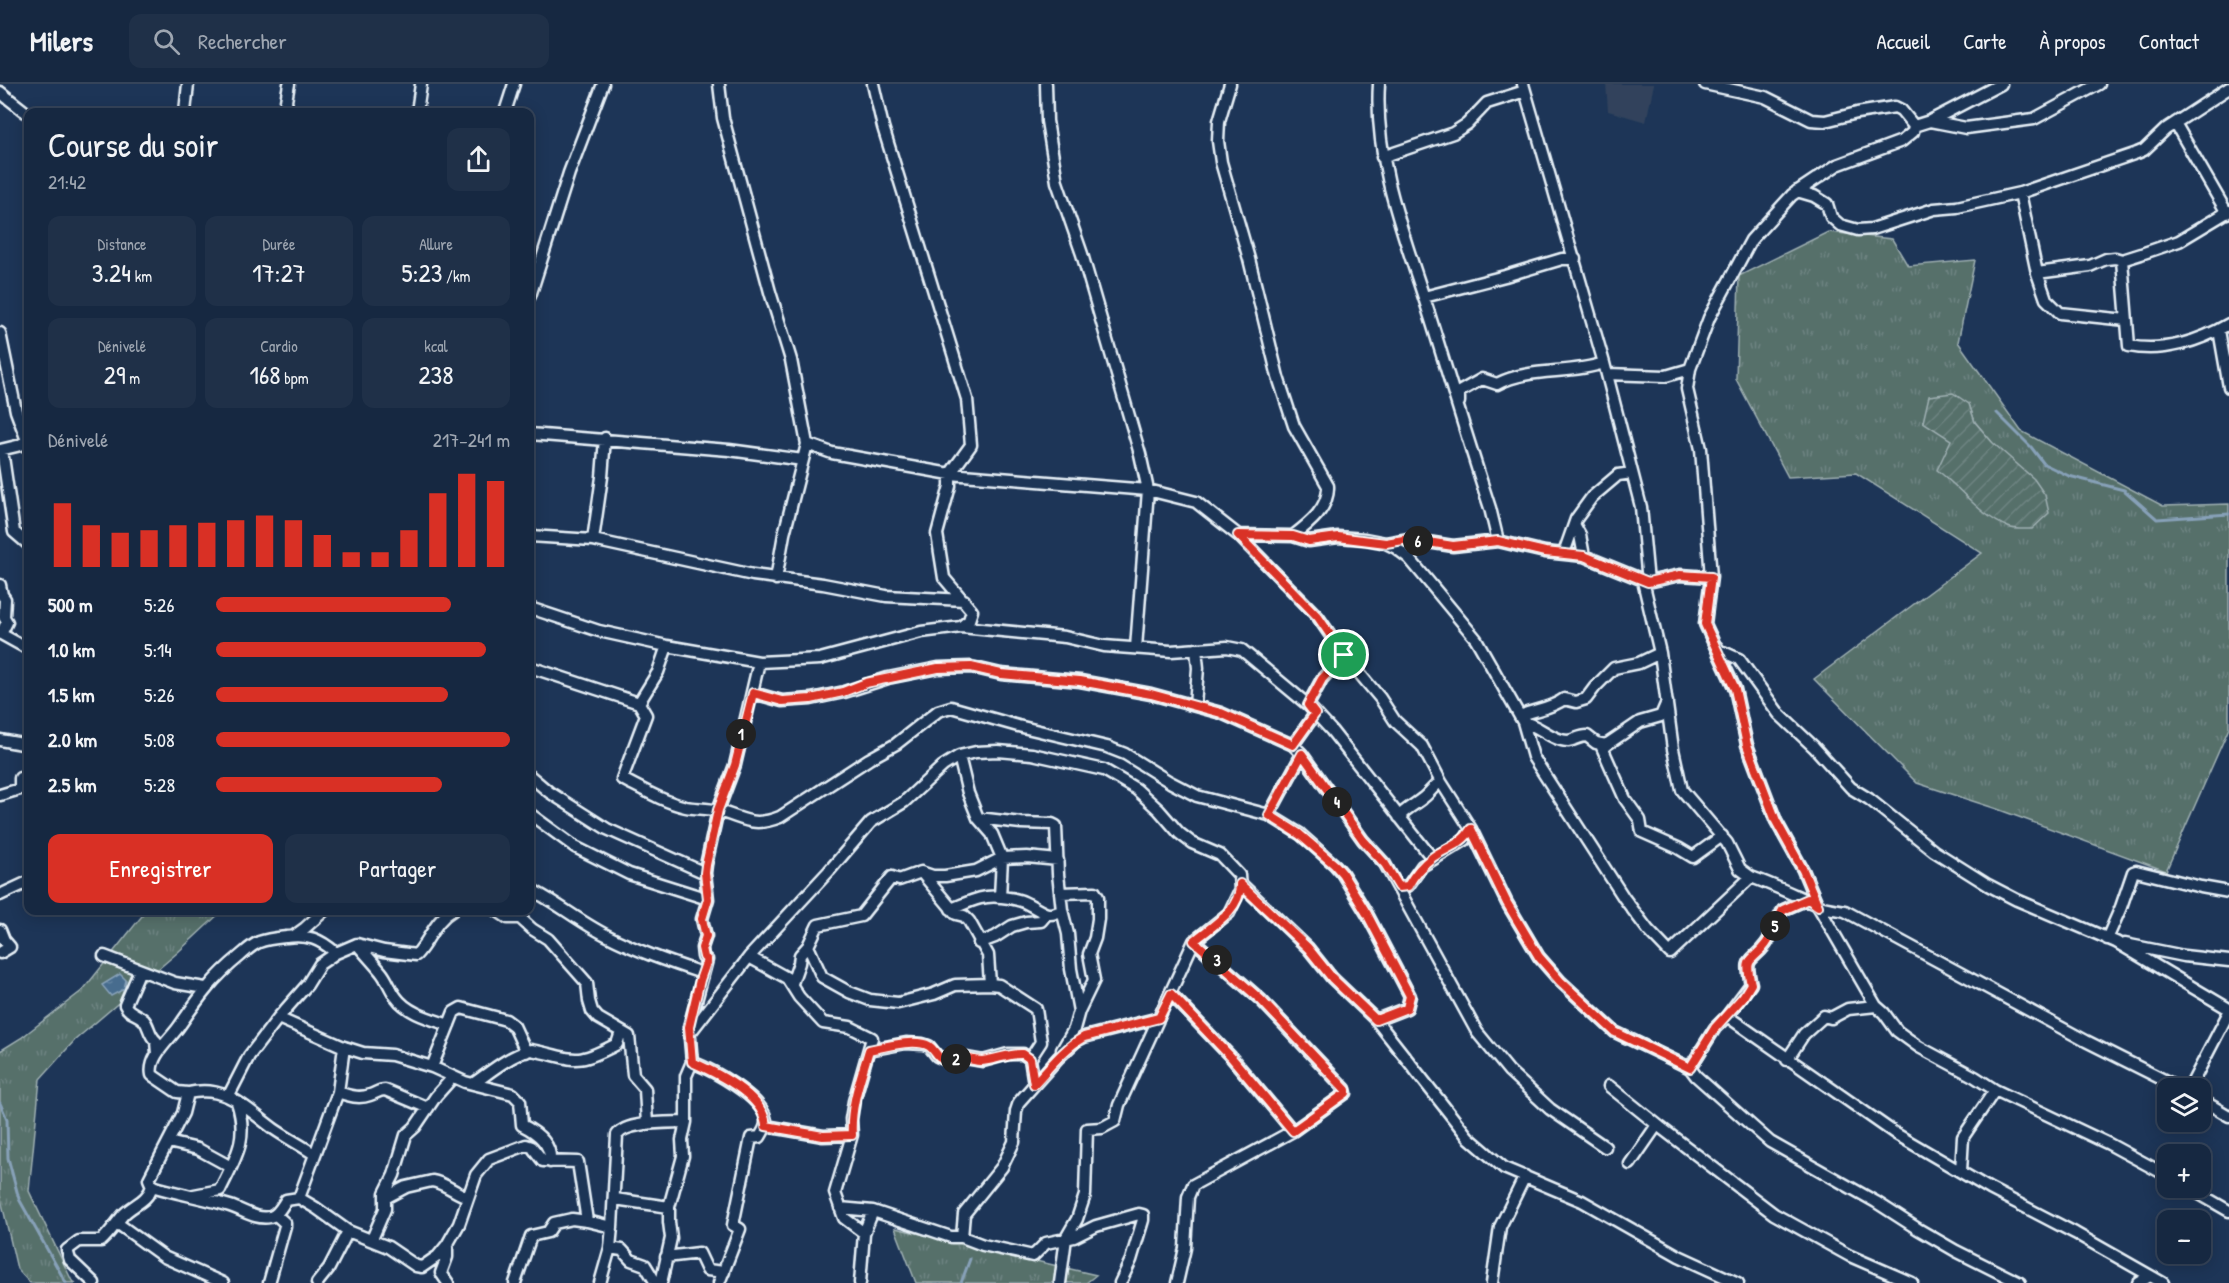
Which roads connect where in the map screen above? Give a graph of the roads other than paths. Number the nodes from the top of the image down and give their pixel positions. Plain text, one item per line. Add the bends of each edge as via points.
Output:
1 (188, 84) edge
2 (290, 84) edge
3 (421, 84) edge
4 (514, 84) edge
5 (603, 84) edge
6 (719, 84) edge
7 (873, 84) edge
8 (883, 84) edge
9 (1046, 84) edge
10 (1230, 84) edge
11 (1379, 84) edge
12 (1705, 84) edge
13 (2001, 84) edge
14 (2098, 84) edge
15 (1524, 87) edge
16 (1735, 87) edge
17 (2229, 88) edge
18 (0, 92) edge
19 (875, 100) junction
20 (185, 108) edge
21 (287, 108) edge
22 (418, 108) edge
23 (506, 108) edge
24 (24, 111) edge
25 (1930, 121) junction
26 (2175, 123) junction
27 (1914, 126) junction
28 (1382, 157) junction
29 (1797, 191) junction
30 (2020, 193) junction
31 (2228, 212) edge
32 (1575, 259) junction
33 (2122, 260) junction
34 (2037, 273) junction
35 (534, 283) edge
36 (1424, 297) junction
37 (2126, 320) junction
38 (2229, 324) edge
39 (2219, 330) junction
40 (0, 333) edge
41 (1606, 368) junction
42 (1690, 369) junction
43 (2229, 387) edge
44 (1459, 408) junction
45 (24, 434) edge
46 (534, 434) edge
47 (605, 438) junction
48 (24, 444) edge
49 (807, 444) junction
50 (1, 450) edge
51 (803, 460) junction
52 (1632, 472) junction
53 (950, 474) junction
54 (1148, 490) junction
55 (1575, 526) junction
56 (1238, 535) junction
57 (534, 536) edge
58 (1293, 536) junction
59 (1409, 539) junction
60 (592, 540) junction
61 (24, 541) edge
62 (1498, 541) junction
63 (1386, 543) junction
64 (1564, 553) junction
65 (1584, 556) junction
66 (1409, 558) junction
67 (1711, 577) junction
68 (776, 579) junction
69 (1645, 581) junction
70 (0, 585) edge
71 (964, 600) junction
72 (534, 609) edge
73 (1705, 624) junction
74 (961, 627) junction
75 (1, 635) edge
76 (668, 646) junction
77 (24, 647) edge
78 (1136, 648) junction
79 (1196, 650) junction
80 (1660, 653) junction
81 (1344, 655) junction
82 (759, 662) junction
83 (534, 668) edge
84 (753, 693) junction
85 (1667, 702) junction
86 (639, 703) junction
87 (1195, 705) junction
88 (1312, 710) junction
89 (1522, 719) junction
90 (0, 740) edge
91 (24, 744) edge
92 (1293, 745) junction
93 (1601, 745) junction
94 (1302, 754) junction
95 (959, 756) junction
96 (20, 778) dead end
97 (534, 779) edge
98 (1441, 782) junction
99 (0, 795) edge
100 (718, 810) junction
101 (1269, 815) junction
102 (534, 817) edge
103 (1399, 817) junction
104 (978, 818) junction
105 (1471, 829) junction
106 (1722, 837) junction
107 (1002, 858) junction
108 (1432, 858) junction
109 (1058, 860) junction
110 (921, 872) junction
111 (705, 873) junction
112 (1751, 877) junction
113 (24, 884) edge
114 (1240, 884) junction
115 (1399, 887) junction
116 (534, 891) edge
117 (2229, 892) edge
118 (1060, 893) junction
119 (0, 895) edge
120 (1000, 897) junction
121 (708, 899) junction
122 (1808, 899) junction
123 (1818, 906) junction
124 (951, 909) junction
125 (1062, 910) junction
126 (319, 915) edge
127 (444, 915) edge
128 (504, 915) edge
129 (1046, 915) junction
130 (0, 930) edge
131 (294, 936) junction
132 (1194, 941) junction
133 (2111, 941) junction
134 (979, 943) junction
135 (357, 944) junction
136 (808, 946) junction
137 (0, 953) edge
138 (336, 953) junction
139 (104, 956) dead end
140 (749, 957) junction
141 (2229, 961) edge
142 (140, 970) junction
143 (702, 974) junction
144 (792, 983) junction
145 (990, 984) junction
146 (205, 988) junction
147 (1171, 994) junction
148 (1876, 1006) junction
149 (1079, 1011) junction
150 (2229, 1011) edge
151 (1727, 1016) junction
152 (278, 1018) junction
153 (1159, 1018) junction
154 (1376, 1020) junction
155 (449, 1025) junction
156 (621, 1032) junction
157 (690, 1033) junction
158 (344, 1047) junction
159 (869, 1050) junction
160 (526, 1052) junction
161 (157, 1053) junction
162 (1058, 1058) junction
163 (1030, 1059) junction
164 (1787, 1060) junction
165 (692, 1062) junction
166 (432, 1068) junction
167 (1690, 1068) junction
168 (453, 1077) junction
169 (2160, 1078) edge
170 (2195, 1078) edge
171 (473, 1084) junction
172 (1034, 1084) junction
173 (1609, 1086) dead end
174 (1995, 1090) junction
175 (338, 1092) junction
176 (188, 1093) junction
177 (233, 1099) junction
178 (2211, 1105) edge
179 (428, 1108) junction
180 (2229, 1116) edge
181 (686, 1122) junction
182 (647, 1124) junction
183 (1657, 1125) junction
184 (766, 1126) junction
185 (1293, 1131) junction
186 (852, 1135) junction
187 (168, 1142) junction
188 (1605, 1146) dead end
189 (314, 1154) junction
190 (550, 1162) junction
191 (1630, 1164) dead end
192 (231, 1167) junction
193 (2157, 1170) edge
194 (1961, 1171) junction
195 (1525, 1176) junction
196 (152, 1186) junction
197 (188, 1196) junction
198 (468, 1197) junction
199 (299, 1198) junction
200 (385, 1198) junction
201 (2206, 1198) edge
202 (615, 1199) junction
203 (669, 1207) junction
204 (840, 1208) junction
205 (873, 1211) junction
206 (2229, 1211) edge
207 (276, 1215) junction
208 (587, 1221) junction
209 (117, 1223) junction
210 (612, 1227) junction
211 (348, 1231) junction
212 (864, 1233) junction
213 (962, 1237) junction
214 (1066, 1238) junction
215 (372, 1239) junction
216 (447, 1245) junction
217 (610, 1248) junction
218 (666, 1257) junction
219 (2150, 1276) junction
220 (722, 1278) edge
221 (94, 1283) edge
222 (223, 1283) edge
223 (269, 1283) edge
224 (317, 1283) edge
225 (448, 1283) edge
226 (515, 1283) edge
227 (600, 1283) edge
228 (658, 1283) edge
229 (860, 1283) edge
230 (1060, 1283) edge
231 (1120, 1283) edge
232 (1177, 1283) edge
233 (1492, 1283) edge
234 (1738, 1283) edge
235 (1912, 1283) edge
236 (2020, 1283) edge
237 (2138, 1283) edge
238 (2163, 1283) edge

1 - 20 street
2 - 21 street
3 - 22 street
4 - 23 street
5 - 35 street via 568,173
6 - 49 street via 723,118 791,360
7 - 19 street
8 - 19 street
9 - 54 street via 1047,121 1057,182 1082,254
10 - 58 street via 1219,121 1221,162 1294,426 1328,486 1325,504
11 - 28 street
12 - 16 street
13 - 25 street
14 - 25 street via 2034,119 1966,128
15 - 28 street via 1488,103 1453,134
15 - 32 street
16 - 27 street via 1766,97 1811,120 1825,121 1895,107
17 - 26 street
18 - 24 street
19 - 53 street via 967,399 970,445
25 - 27 street
26 - 30 street via 2144,150
26 - 31 street
27 - 29 street via 1914,132 1902,141 1837,165
28 - 36 street
29 - 30 street via 1827,204 1831,217 1840,225 1858,230 1934,209
29 - 42 street via 1751,240 1709,318
30 - 34 street
31 - 33 street via 2179,241
32 - 36 street via 1562,259
32 - 41 street
33 - 34 street via 2115,258 2090,266
33 - 37 street
34 - 37 street via 2046,299 2060,313
36 - 44 street
37 - 39 street via 2131,347 2186,343
38 - 39 street
39 - 43 street
40 - 45 street
41 - 42 street via 1666,376
41 - 44 street via 1513,376 1497,384 1482,379 1459,392
41 - 52 street
42 - 67 street via 1687,389 1701,449
44 - 62 street
46 - 47 street
47 - 51 street
47 - 60 street
48 - 50 street
49 - 51 street
49 - 53 street via 832,453
50 - 61 street via 14,532
51 - 68 street
52 - 55 street via 1618,475 1592,497
52 - 69 street via 1641,507
53 - 54 street
53 - 71 street via 937,534 939,556 944,578
54 - 56 street via 1196,502
54 - 78 street
55 - 64 street
55 - 65 street
56 - 58 street
56 - 81 street via 1318,617
57 - 60 street
58 - 63 street via 1309,541 1338,537
59 - 62 street via 1453,546
59 - 63 street
59 - 66 street
60 - 68 street
62 - 64 street
63 - 66 street
64 - 65 street
65 - 69 street
66 - 89 street via 1476,639
67 - 69 street via 1680,575
67 - 73 street
68 - 71 street via 886,596
69 - 80 street
70 - 75 street via 7,622
71 - 74 street via 972,611
72 - 76 street via 599,631
73 - 123 street via 1735,689 1747,745 1776,821
73 - 133 street via 1719,650 1739,659 1779,714 1851,788 1934,851 1988,885
74 - 78 street via 1065,636 1104,646
74 - 82 street via 921,632 820,659
75 - 77 street
76 - 82 street
76 - 86 street
78 - 79 street
79 - 87 street
79 - 88 street via 1242,650
80 - 85 street
80 - 89 street via 1614,668 1586,699 1563,699 1553,707 1535,709
81 - 88 street via 1322,679
81 - 98 street via 1395,721 1422,746
82 - 84 street
83 - 86 street
84 - 87 street via 782,701 811,699 898,676 938,668 971,667 1009,675 1080,681
84 - 100 street via 735,765
85 - 93 street via 1659,717 1640,722 1611,743
85 - 106 street via 1682,790
86 - 100 street via 646,715 622,779 686,807
87 - 92 street
88 - 92 street
88 - 103 street
89 - 93 street via 1562,740 1587,736
89 - 112 street via 1533,757 1624,898 1670,953
90 - 91 street
92 - 94 street
93 - 106 street via 1624,799 1640,820 1642,832 1693,857
94 - 101 street
94 - 115 street
95 - 104 street
95 - 114 street via 998,751 1032,754 1104,770 1136,789 1192,843 1220,855 1239,875
95 - 140 street via 904,802 871,822
96 - 99 street via 20,789
97 - 111 street via 607,829
98 - 103 street
98 - 105 street
100 - 101 street via 750,822 769,822 896,744 938,711 951,707 1107,747 1197,796
100 - 111 street
101 - 154 street via 1299,834 1342,873 1410,996 1407,1008
102 - 121 street via 575,847 629,874
103 - 108 street
104 - 107 street via 992,834
104 - 109 street via 1054,824
105 - 108 street via 1465,840
105 - 167 street via 1507,903 1539,957 1560,981 1615,1032
106 - 112 street via 1740,869
107 - 109 street
107 - 110 street via 976,871 939,876
107 - 120 street
108 - 115 street via 1408,886
109 - 118 street
110 - 124 street
110 - 136 street via 899,880 892,877 861,916 818,924
111 - 121 street
112 - 122 street
113 - 119 street
114 - 132 street via 1229,913
114 - 154 street
115 - 188 street via 1477,1032 1509,1071 1543,1103
116 - 143 street via 604,934 662,961
117 - 133 street via 2133,872
118 - 125 street
118 - 149 street via 1095,892 1098,897 1097,928 1089,954 1094,981
120 - 124 street via 969,901
120 - 129 street via 1023,901
121 - 143 street via 702,919 706,936 702,948 707,960
122 - 123 street
122 - 151 street via 1783,910 1766,944 1750,958 1751,984
123 - 148 street
123 - 169 street via 1845,911
124 - 134 street via 969,921
125 - 129 street
125 - 149 street
126 - 131 street
127 - 135 street via 416,955
128 - 156 street via 520,918 548,939 587,983 592,1011
129 - 134 street via 1041,921 1011,926
130 - 137 street via 10,946
131 - 138 street via 320,940
131 - 146 street via 258,942
132 - 147 street
132 - 185 street via 1261,1000 1346,1090
133 - 141 street
133 - 150 street
134 - 145 street via 987,955
135 - 138 street
135 - 155 street via 404,1005
136 - 144 street via 800,955
136 - 145 street via 822,977 854,995 878,1002 898,1003 955,985
138 - 152 street via 320,964
139 - 142 street
140 - 144 street
140 - 157 street
142 - 146 street via 185,986
142 - 161 street via 125,1005 129,1012 144,1020 156,1041
143 - 157 street
144 - 159 street via 799,997 823,1023 850,1027 871,1037
145 - 163 street via 999,985 1036,1009 1041,1038
146 - 161 street
147 - 153 street
147 - 185 street
148 - 164 street via 1848,1009 1831,1018 1824,1016 1804,1034
148 - 174 street via 1897,1031 1918,1047
149 - 162 street
150 - 170 street
151 - 164 street
151 - 167 street
152 - 158 street
152 - 177 street via 249,1056
153 - 162 street via 1084,1037
153 - 214 street via 1115,1121 1087,1129 1085,1195
154 - 195 street via 1468,1137 1504,1168
155 - 160 street via 454,1012 461,1008 497,1017 514,1026
155 - 166 street
156 - 160 street via 617,1044 590,1058 567,1060
156 - 182 street via 630,1038 633,1075 645,1089
157 - 165 street
158 - 166 street
158 - 175 street
159 - 163 street via 906,1043 929,1046 943,1060 983,1061 1015,1053
159 - 186 street via 854,1101
160 - 171 street
161 - 176 street via 152,1075 177,1092
162 - 172 street
163 - 172 street
164 - 194 street via 1882,1125
165 - 181 street via 686,1076
165 - 184 street via 740,1089 763,1110
166 - 168 street
167 - 236 street via 1770,1142 1956,1251
168 - 171 street
168 - 179 street
171 - 190 street via 513,1094 520,1101 522,1125 542,1139
172 - 213 street via 1019,1102 1014,1142 1002,1167 964,1214
173 - 183 street
174 - 193 street
174 - 194 street via 1963,1137
175 - 179 street via 355,1097 385,1090
175 - 189 street
176 - 177 street via 199,1091
176 - 187 street
177 - 189 street
177 - 192 street via 243,1136
178 - 180 street
179 - 200 street via 406,1135
181 - 182 street
181 - 203 street via 683,1156
182 - 202 street via 617,1135
183 - 191 street
183 - 235 street via 1774,1214 1850,1256
184 - 186 street via 823,1136
184 - 220 street via 760,1137 751,1138 733,1225 740,1229
185 - 232 street via 1193,1185 1188,1197 1185,1248
186 - 204 street via 835,1193
187 - 192 street via 198,1149
187 - 196 street via 150,1176
189 - 199 street
190 - 198 street via 543,1161 526,1145 495,1156 476,1175
190 - 208 street via 579,1164
192 - 197 street via 220,1190
194 - 219 street
195 - 233 street via 1500,1227
195 - 234 street via 1582,1201 1670,1251
196 - 197 street
196 - 209 street via 143,1201
197 - 207 street via 253,1215
198 - 200 street via 432,1181 406,1187
198 - 216 street
199 - 207 street via 286,1200
199 - 211 street
200 - 215 street via 385,1209
201 - 206 street
202 - 203 street
202 - 210 street
203 - 218 street via 671,1238
204 - 205 street
204 - 212 street via 846,1220
205 - 212 street
205 - 213 street via 951,1237
207 - 223 street via 285,1226
208 - 210 street
208 - 226 street via 562,1220 548,1232 531,1236
209 - 221 street via 101,1241 82,1241 67,1250 70,1260
209 - 222 street via 164,1257
210 - 217 street
211 - 215 street
211 - 224 street
212 - 229 street
213 - 214 street via 1033,1256 1046,1243
214 - 230 street
214 - 231 street via 1113,1220 1143,1215 1131,1260
215 - 216 street via 419,1268
216 - 225 street via 441,1273
217 - 227 street
217 - 228 street via 622,1250 631,1260 645,1265
218 - 220 street via 699,1254 707,1270
218 - 228 street
219 - 237 street
219 - 238 street

